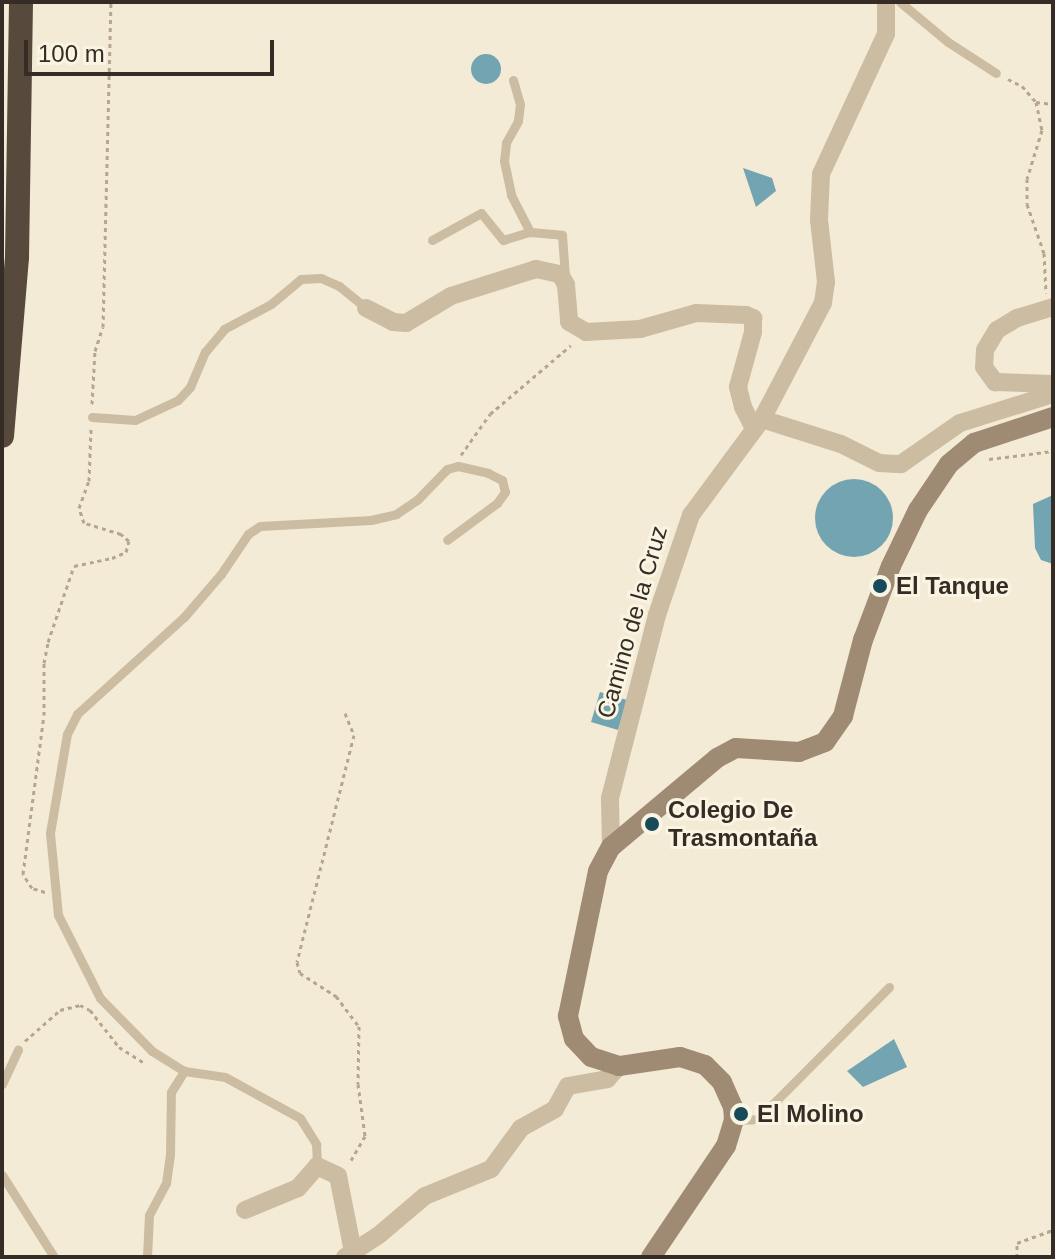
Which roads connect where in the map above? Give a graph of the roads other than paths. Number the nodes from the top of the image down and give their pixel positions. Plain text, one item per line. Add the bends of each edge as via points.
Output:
1 (21, 2) edge
2 (887, 2) edge
3 (900, 2) edge
4 (996, 73) road end
5 (513, 80) dead end
6 (530, 232) junction
7 (432, 240) dead end
8 (566, 285) junction
9 (366, 308) joint
10 (1050, 308) edge
11 (1053, 384) edge
12 (1053, 394) edge
13 (92, 417) road end
14 (1053, 417) edge
15 (758, 424) junction
16 (2, 436) edge
17 (447, 540) dead end
18 (611, 847) junction
19 (889, 987) dead end
20 (18, 1050) road end
21 (619, 1066) junction
22 (184, 1071) junction
23 (2, 1084) edge
24 (734, 1120) junction
25 (317, 1166) junction
26 (2, 1175) edge
27 (245, 1210) dead end
28 (349, 1254) edge
29 (54, 1257) edge
30 (147, 1257) edge
31 (651, 1257) edge

1 - 16 highway via 17,257
2 - 15 street, Camino de la Cruz via 883,44 821,174 823,303
3 - 4 lane
5 - 6 lane via 520,104 504,161 511,195
6 - 7 lane via 503,240 481,213
6 - 8 lane via 562,235
8 - 9 street via 560,274 536,269 451,296 406,323
8 - 15 street via 569,322 586,332 640,329 696,313 753,318 738,387 743,407
9 - 13 lane via 330,282 301,279 271,304 224,329 178,400 135,420
10 - 11 street via 997,330 985,350 984,367 995,382
12 - 15 street via 960,423 901,464 879,463 841,444
14 - 18 street via 974,443 949,464 918,510 891,566 863,640 843,716 825,742 799,752 757,747 726,753
15 - 18 street, Camino de la Cruz via 691,515 657,615 610,798
17 - 22 lane via 497,503 505,492 502,480 458,466 447,469 396,514 260,526 248,534 184,617 77,714 67,734 50,833 58,915 100,998 152,1051
18 - 21 street, Camino de la Cruz via 598,871 568,1016 574,1039 591,1057
19 - 24 lane via 758,1119
20 - 23 lane
21 - 24 street via 680,1057 705,1065 722,1082
21 - 28 street via 607,1079 568,1086 555,1109 521,1128 491,1169 425,1196
22 - 25 lane via 225,1077 300,1118 316,1144
22 - 30 lane via 171,1092 166,1183 149,1215
24 - 31 street via 726,1146
25 - 27 street via 298,1188
25 - 28 street via 338,1176
26 - 29 lane

